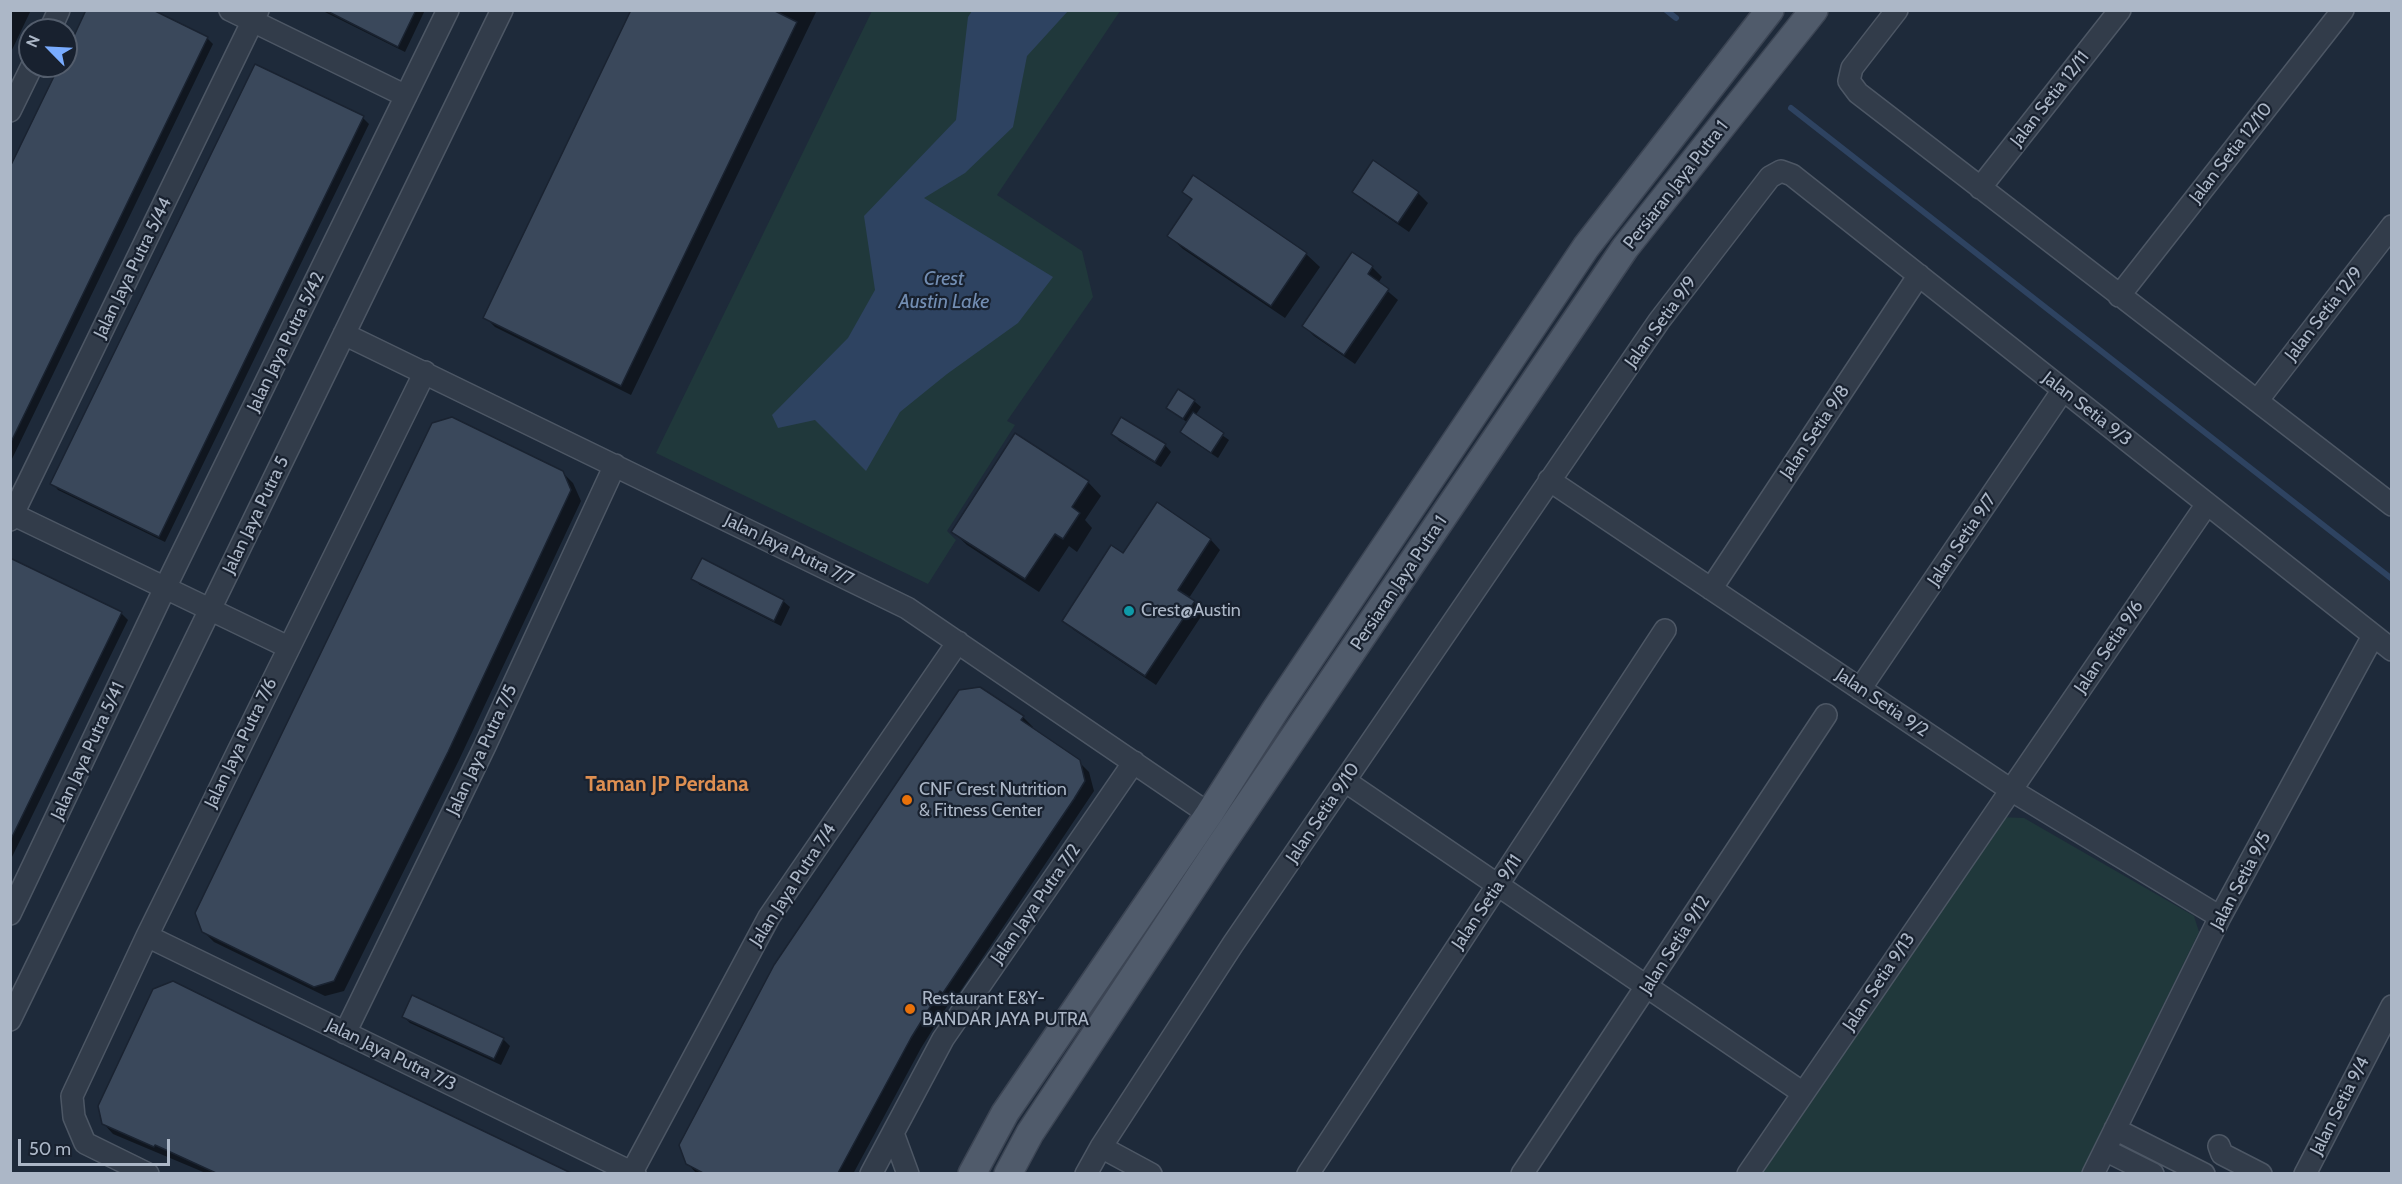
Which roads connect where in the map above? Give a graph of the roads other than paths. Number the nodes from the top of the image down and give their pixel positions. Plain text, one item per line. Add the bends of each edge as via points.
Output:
1 (230, 10) edge
2 (448, 10) edge
3 (502, 10) edge
4 (1770, 10) edge
5 (1814, 10) edge
6 (1897, 10) edge
7 (2120, 10) edge
8 (2343, 10) edge
9 (255, 16) edge
10 (26, 78) edge
11 (406, 96) junction
12 (10, 111) edge
13 (1781, 171) joint
14 (1980, 188) junction
15 (2391, 226) edge
16 (1919, 275) junction
17 (2119, 296) junction
18 (344, 334) junction
19 (425, 372) junction
20 (2063, 390) junction
21 (2257, 401) junction
22 (615, 465) junction
23 (1549, 480) junction
24 (2207, 504) junction
25 (2391, 505) edge
26 (11, 516) edge
27 (165, 588) junction
28 (1711, 589) junction
29 (210, 610) junction
30 (1665, 630) dead end
31 (2373, 636) junction
32 (958, 642) junction
33 (288, 647) junction
34 (2391, 650) edge
35 (1860, 689) junction
36 (1826, 715) dead end
37 (1134, 762) junction
38 (1345, 781) junction
39 (2011, 790) junction
40 (1209, 814) junction
41 (1498, 885) junction
42 (10, 914) edge
43 (2220, 917) junction
44 (147, 936) junction
45 (1647, 986) junction
46 (2391, 1006) edge
47 (10, 1020) edge
48 (345, 1033) junction
49 (1803, 1093) junction
50 (2115, 1129) junction
51 (893, 1133) junction
52 (2219, 1146) dead end
53 (1101, 1147) junction
54 (2105, 1150) junction
55 (148, 1173) edge
56 (634, 1173) edge
57 (871, 1173) edge
58 (908, 1173) edge
59 (972, 1173) edge
60 (1008, 1173) edge
61 (1086, 1173) edge
62 (1151, 1173) edge
63 (1308, 1173) edge
64 (1522, 1173) edge
65 (1748, 1173) edge
66 (2093, 1173) edge
67 (2152, 1173) edge
68 (2204, 1173) edge
69 (2261, 1173) edge
70 (2305, 1173) edge

1 - 9 street
2 - 11 street, Jalan Jaya Putra 5/42
3 - 18 street, Jalan Jaya Putra 5
4 - 40 main road, Persiaran Jaya Putra 1 via 1586,247
5 - 60 main road, Persiaran Jaya Putra 1 via 1625,248 1214,855 1030,1133
6 - 14 street via 1852,68 1849,81 1858,93
7 - 14 street, Jalan Setia 12/11
8 - 17 street, Jalan Setia 12/10
9 - 11 street
9 - 26 street, Jalan Jaya Putra 5/44
10 - 12 street
11 - 27 street, Jalan Jaya Putra 5/42
13 - 16 street, Jalan Setia 9/3 via 1792,175
13 - 23 street, Jalan Setia 9/9 via 1770,177 1659,321
14 - 17 street
15 - 21 street, Jalan Setia 12/9
16 - 20 street, Jalan Setia 9/3
16 - 28 street, Jalan Setia 9/8
17 - 21 street
18 - 19 street, Jalan Jaya Putra 7/7
18 - 29 street, Jalan Jaya Putra 5
19 - 22 street, Jalan Jaya Putra 7/7
19 - 33 street, Jalan Jaya Putra 7/6
20 - 24 street, Jalan Setia 9/3
20 - 35 street, Jalan Setia 9/7
21 - 25 street
22 - 32 street, Jalan Jaya Putra 7/7 via 907,608
22 - 48 street, Jalan Jaya Putra 7/5 via 485,746
23 - 28 street, Jalan Setia 9/2
23 - 38 street, Jalan Setia 9/10
24 - 31 street, Jalan Setia 9/3
24 - 39 street, Jalan Setia 9/6
26 - 27 street
27 - 29 street
27 - 42 street, Jalan Jaya Putra 5/41
28 - 35 street, Jalan Setia 9/2
29 - 33 street
29 - 47 street, Jalan Jaya Putra 5
30 - 41 street, Jalan Setia 9/11
31 - 34 street, Jalan Setia 9/3
31 - 43 street, Jalan Setia 9/5
32 - 37 street, Jalan Jaya Putra 7/7
32 - 56 street, Jalan Jaya Putra 7/4 via 769,917
33 - 44 street, Jalan Jaya Putra 7/6
35 - 39 street, Jalan Setia 9/2
36 - 45 street, Jalan Setia 9/12
37 - 40 street, Jalan Jaya Putra 7/7
37 - 51 street, Jalan Jaya Putra 7/2 via 943,1039
38 - 41 street
38 - 53 street, Jalan Setia 9/10
39 - 43 street, Jalan Setia 9/2
39 - 49 street, Jalan Setia 9/13
40 - 59 main road, Persiaran Jaya Putra 1 via 1005,1113
41 - 45 street
41 - 63 street, Jalan Setia 9/11
43 - 50 street, Jalan Setia 9/5
44 - 48 street, Jalan Jaya Putra 7/3
44 - 55 street, Jalan Jaya Putra 7/6 via 72,1095 74,1117 85,1143
45 - 49 street
45 - 64 street, Jalan Setia 9/12
46 - 70 street, Jalan Setia 9/4
48 - 56 street, Jalan Jaya Putra 7/3
49 - 65 street, Jalan Setia 9/13
50 - 54 street, Jalan Setia 9/5
50 - 68 street
51 - 57 street, Jalan Jaya Putra 7/2
51 - 58 street
52 - 69 street via 2222,1154
53 - 61 street, Jalan Setia 9/10
53 - 62 street
54 - 66 street, Jalan Setia 9/5
54 - 67 street

